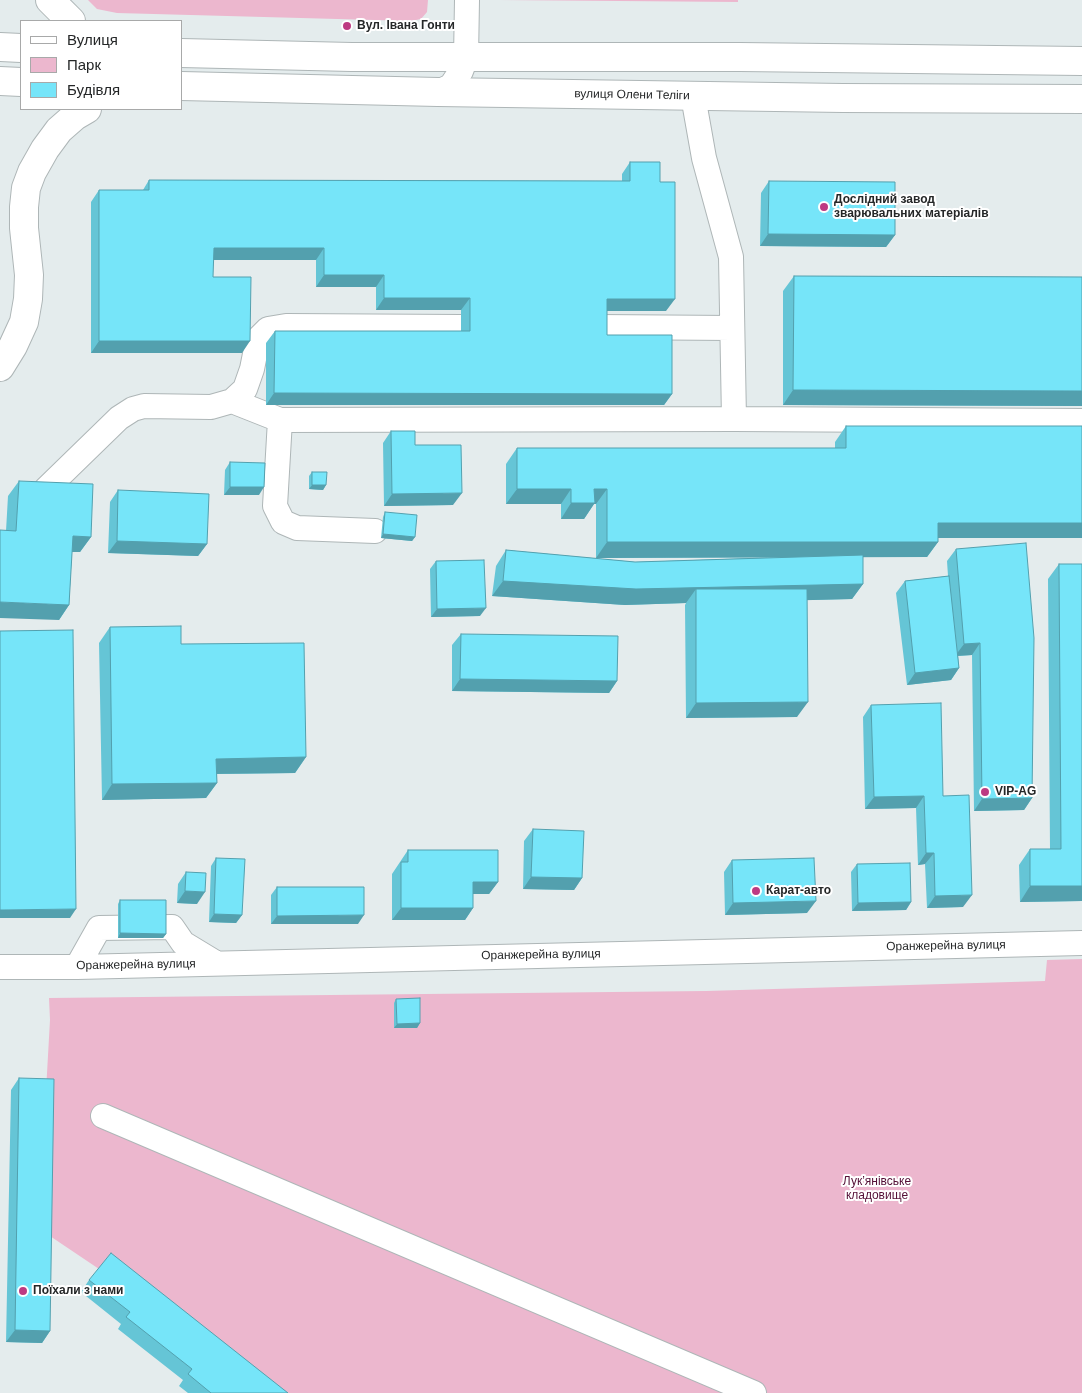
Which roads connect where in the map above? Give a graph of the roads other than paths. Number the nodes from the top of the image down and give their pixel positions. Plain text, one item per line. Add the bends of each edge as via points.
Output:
1 (50, 0) edge
2 (467, 0) edge
3 (70, 20) edge
4 (0, 47) edge
5 (20, 48) edge
6 (182, 53) edge
7 (466, 58) junction
8 (1082, 61) edge
9 (0, 81) edge
10 (20, 82) edge
11 (182, 86) edge
12 (438, 92) junction
13 (693, 96) junction
14 (1082, 99) edge
15 (85, 110) edge
16 (461, 327) dead end
17 (598, 328) edge
18 (732, 328) junction
19 (0, 367) edge
20 (232, 401) junction
21 (734, 419) junction
22 (280, 420) junction
23 (1082, 421) edge
24 (46, 489) edge
25 (375, 531) dead end
26 (1082, 943) edge
27 (216, 963) junction
28 (77, 966) junction
29 (0, 967) edge
30 (103, 1116) dead end
31 (754, 1393) edge

1 - 3 main road
2 - 7 street
4 - 5 main road
6 - 7 main road
7 - 8 main road
7 - 12 street via 451,86
9 - 10 main road
11 - 12 main road, вулиця Олени Теліги
12 - 13 main road, вулиця Олени Теліги
13 - 14 main road, вулиця Олени Теліги
13 - 18 street via 704,158 731,257
15 - 19 main road via 59,130 45,149 26,188 24,228 28,299 24,322
16 - 20 street via 286,326 268,329 258,339 245,389
17 - 18 street
18 - 21 street
20 - 22 street
20 - 24 street via 211,407 144,406 133,409 119,418
21 - 22 street
21 - 23 street
22 - 25 street via 275,506 283,522 298,528
26 - 27 street, Оранжерейна вулиця
27 - 28 street, Оранжерейна вулиця
27 - 28 street via 183,943 172,927 99,928
28 - 29 street, Оранжерейна вулиця
30 - 31 street

